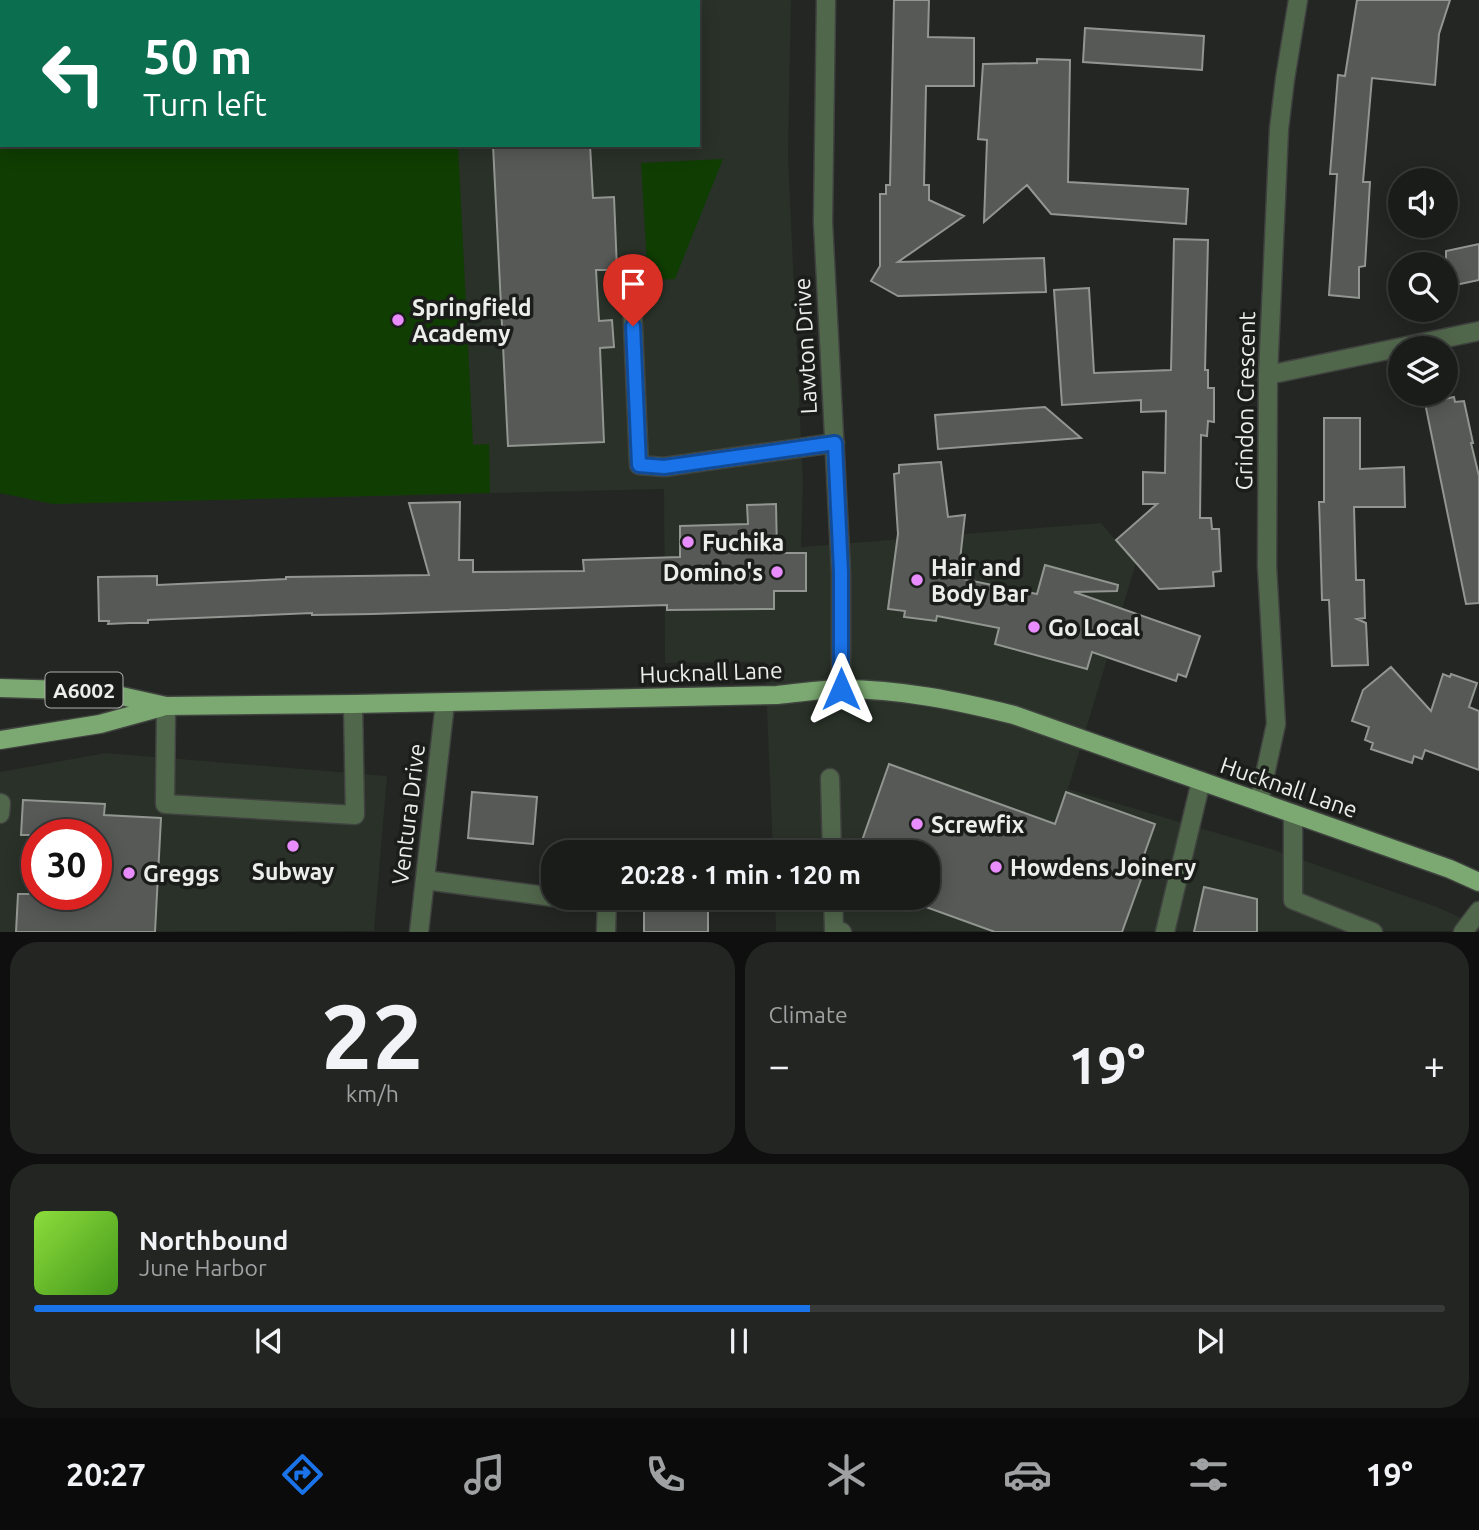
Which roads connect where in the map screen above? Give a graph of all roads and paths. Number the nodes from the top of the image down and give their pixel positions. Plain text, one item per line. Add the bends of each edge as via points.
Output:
1 (826, 0) edge
2 (1298, 0) edge
3 (632, 302) dead end
4 (1479, 331) edge
5 (1268, 375) junction
6 (835, 443) junction
7 (0, 688) edge
8 (841, 689) junction
9 (445, 703) junction
10 (353, 704) junction
11 (166, 706) junction
12 (0, 740) edge
13 (830, 778) dead end
14 (1201, 782) junction
15 (1259, 802) junction
16 (1, 803) edge
17 (0, 814) edge
18 (1293, 814) junction
19 (832, 840) edge
20 (425, 880) junction
21 (1479, 882) edge
22 (541, 895) edge
23 (607, 910) edge
24 (833, 910) edge
25 (1479, 911) edge
26 (419, 932) edge
27 (606, 932) edge
28 (842, 932) edge
29 (1166, 932) edge
30 (1373, 932) edge
31 (1463, 932) edge

1 - 6 street, Lawton Drive via 823,222
2 - 5 street, Grindon Crescent via 1279,129
3 - 6 street via 639,465 664,467
4 - 5 street
5 - 15 street, Grindon Crescent via 1268,566 1276,724
6 - 8 street, Lawton Drive
7 - 11 main road, Hucknall Lane / A6002 via 99,691
8 - 9 main road, Hucknall Lane / A6002 via 777,695
8 - 14 main road, Hucknall Lane / A6002 via 935,698 1014,715
9 - 10 main road, Hucknall Lane / A6002
9 - 20 street, Ventura Drive
10 - 11 main road, Hucknall Lane / A6002
10 - 11 street via 355,815 164,804
11 - 12 main road, Hucknall Lane / A6002 via 100,724
13 - 19 street
14 - 15 main road, Hucknall Lane / A6002
14 - 29 street
15 - 18 main road, Hucknall Lane / A6002
16 - 17 street
18 - 21 main road, Hucknall Lane / A6002
18 - 30 street via 1293,900
20 - 22 street
20 - 26 street, Ventura Drive
23 - 27 street
24 - 28 street via 834,929
25 - 31 street

